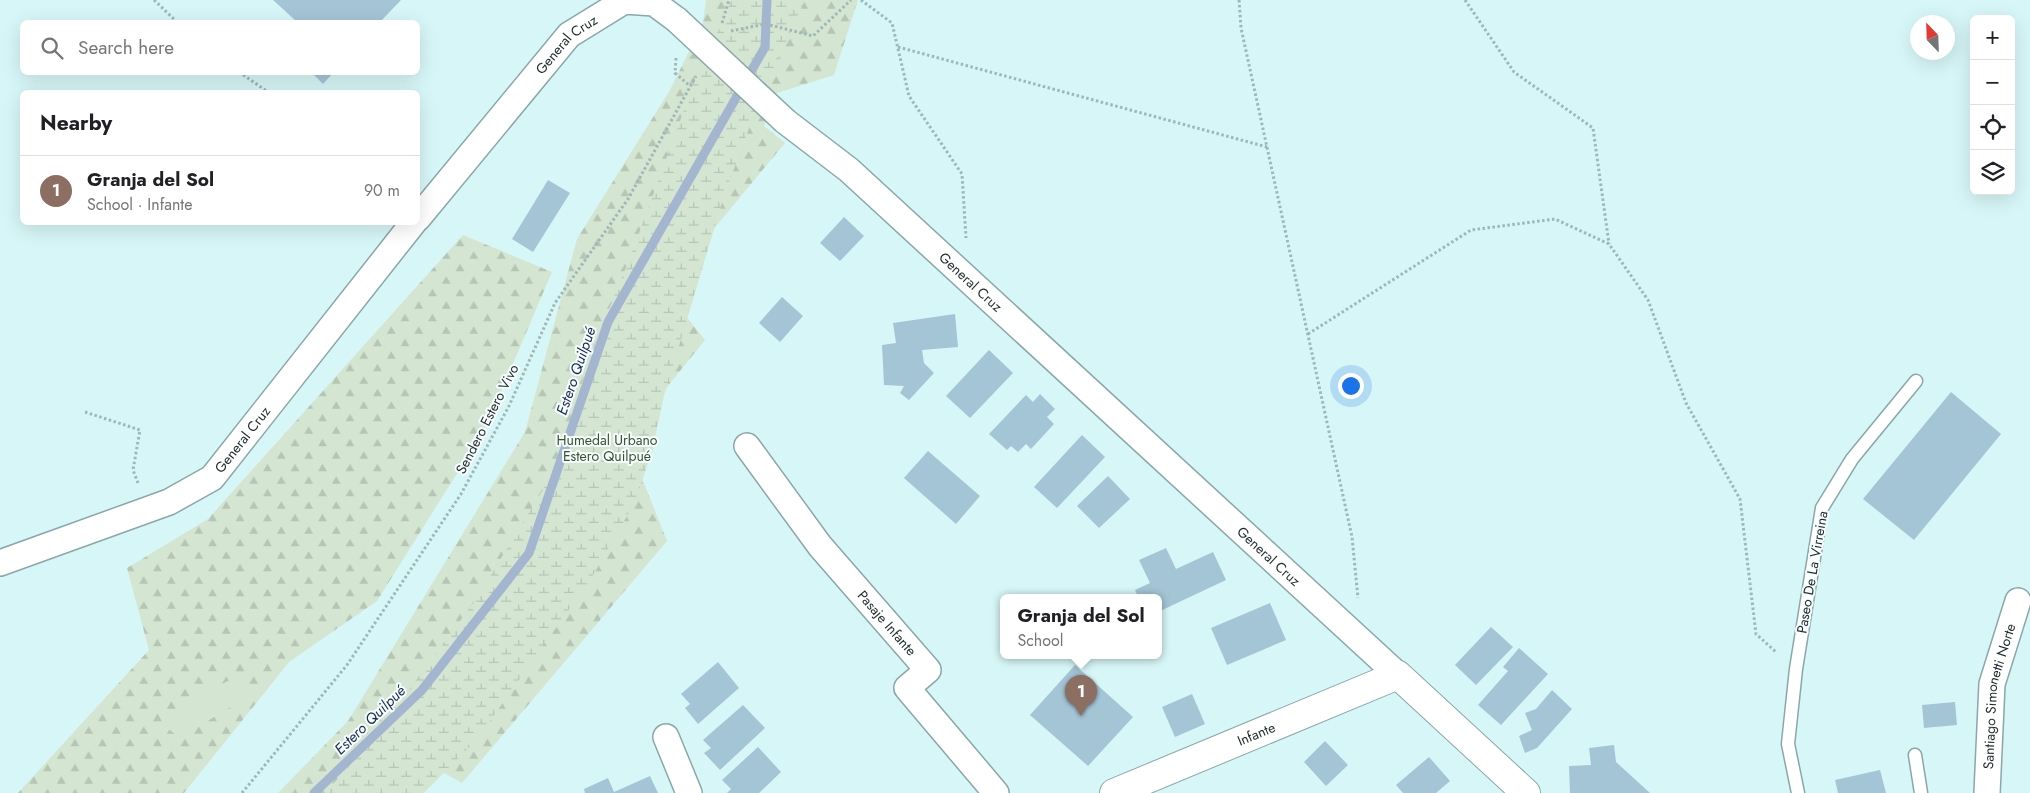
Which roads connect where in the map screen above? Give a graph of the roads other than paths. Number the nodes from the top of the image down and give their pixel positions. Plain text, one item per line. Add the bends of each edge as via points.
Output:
1 (624, 1) edge
2 (420, 216) edge
3 (412, 225) edge
4 (1916, 381) dead end
5 (747, 446) dead end
6 (0, 563) edge
7 (2018, 601) dead end
8 (1398, 675) junction
9 (666, 736) dead end
10 (1915, 755) dead end
11 (689, 793) edge
12 (996, 793) edge
13 (1114, 793) edge
14 (1526, 793) edge
15 (1798, 793) edge
16 (1921, 793) edge
17 (1987, 793) edge

1 - 2 street, General Cruz via 569,35
1 - 8 street, General Cruz, bridge via 654,3 677,20 785,121 849,170
3 - 6 street, General Cruz via 212,478 168,502
4 - 15 lane, Paseo De La Virreina via 1852,459 1822,508 1796,669 1788,744
5 - 12 street, Pasaje Infante via 820,546 928,670 907,688
7 - 17 street, Santiago Simonetti Norte via 1992,684
8 - 13 street, Infante
8 - 14 street, General Cruz
9 - 11 street
10 - 16 lane

